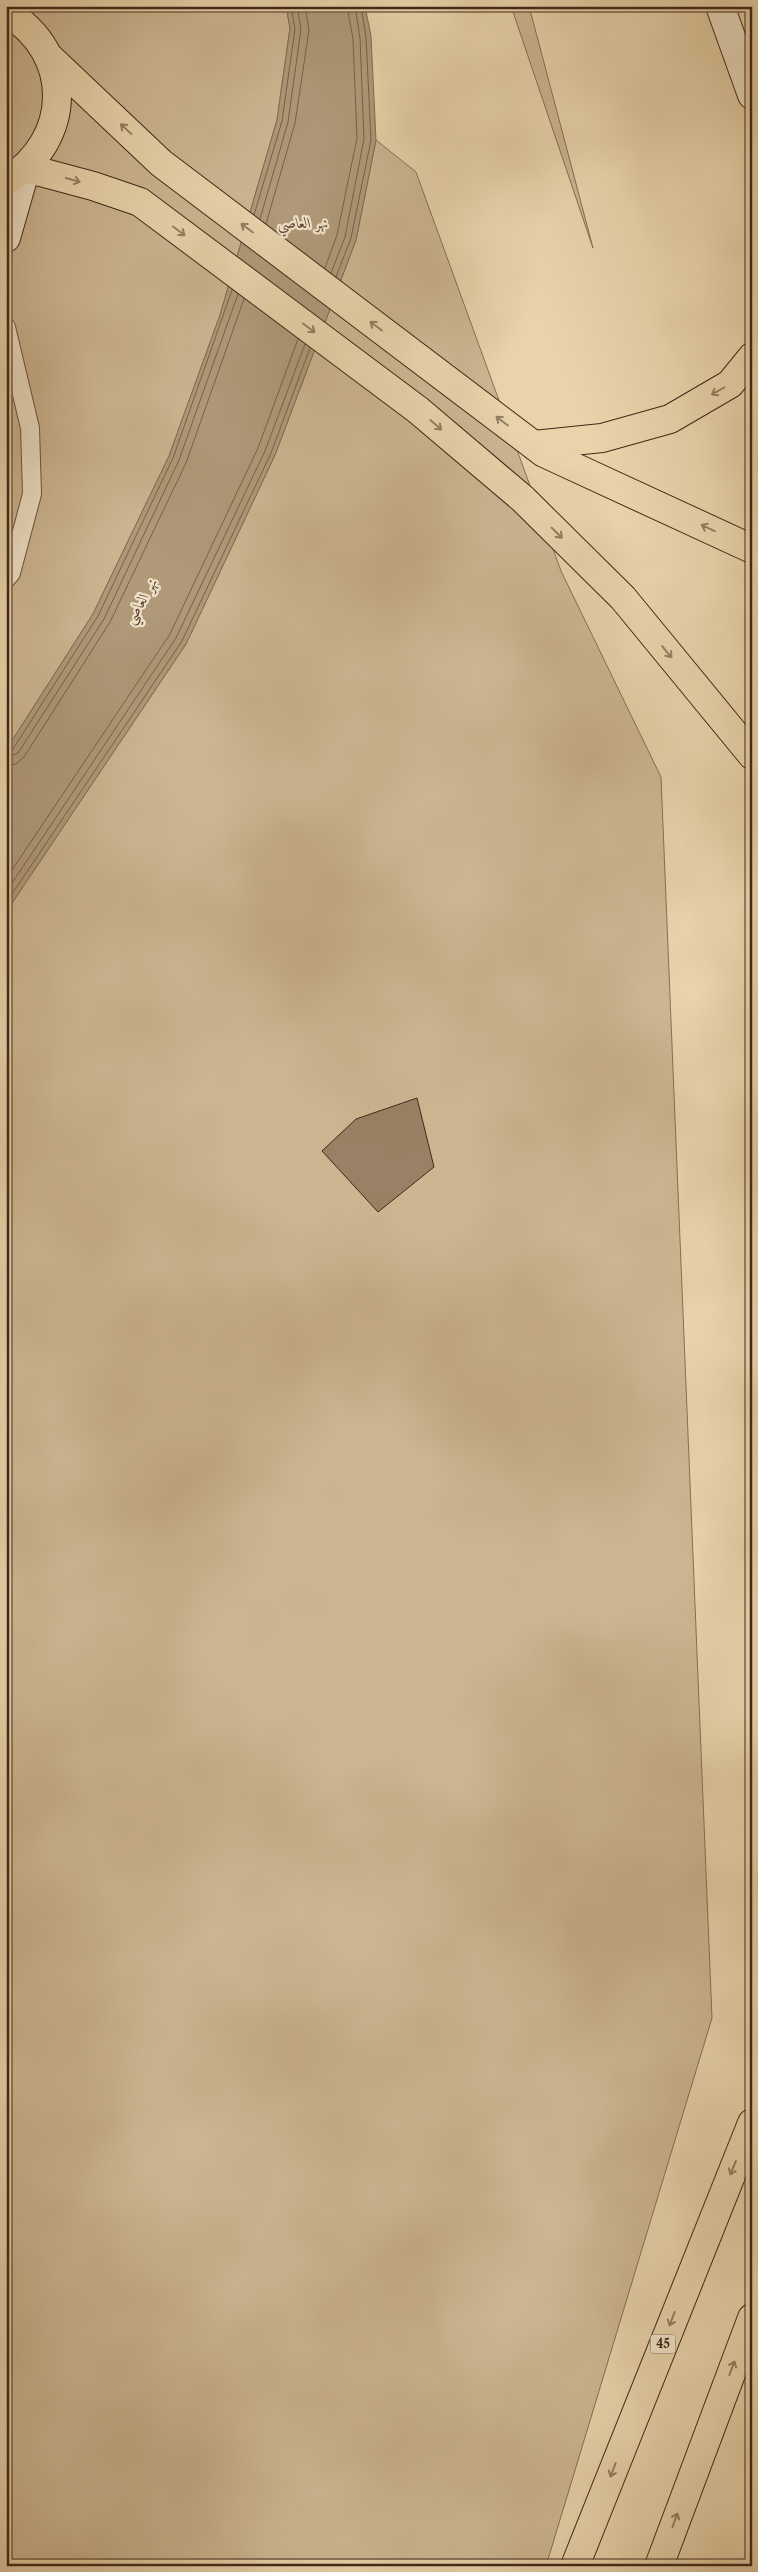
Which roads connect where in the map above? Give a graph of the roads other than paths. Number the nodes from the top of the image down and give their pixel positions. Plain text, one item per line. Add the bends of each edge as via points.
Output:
1 (720, 6) edge
2 (6, 12) edge
3 (50, 58) junction
4 (752, 94) edge
5 (16, 175) edge
6 (6, 238) edge
7 (6, 327) edge
8 (752, 357) edge
9 (534, 444) junction
10 (752, 549) edge
11 (6, 579) edge
12 (752, 755) edge
13 (752, 2123) edge
14 (752, 2318) edge
15 (575, 2566) edge
16 (659, 2566) edge

1 - 4 main road
2 - 3 main road via 38,37
3 - 5 main road via 57,81 58,105 53,128 42,150
9 -> 3 main road via 161,163
5 - 6 main road
5 -> 12 main road via 93,186 140,202 398,394 523,500 622,598
7 - 11 lane via 30,428 32,494 11,573
8 -> 9 main road via 730,384 670,419 602,438
10 -> 9 main road via 544,453
13 -> 15 main road, 45
16 -> 14 main road

